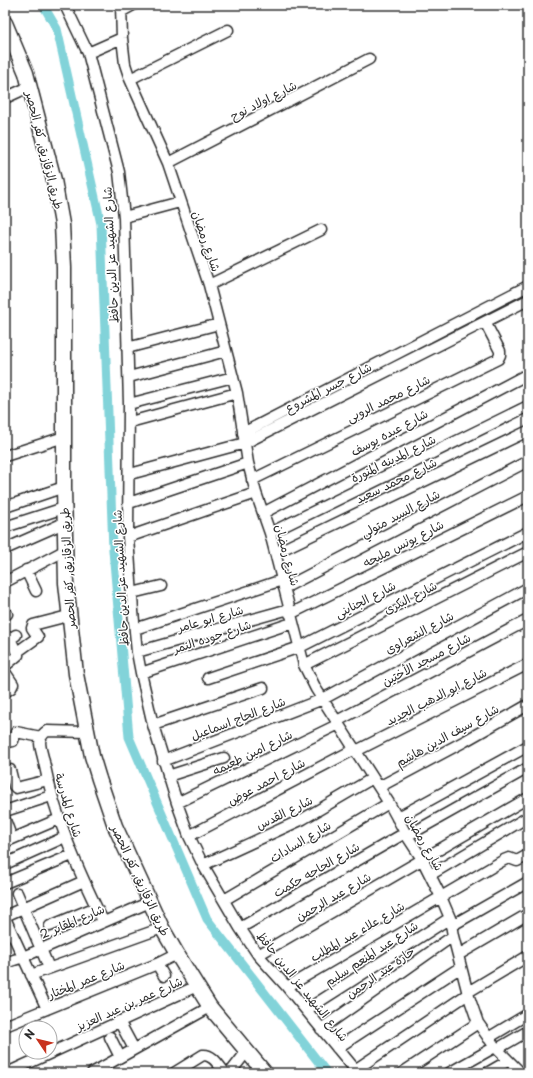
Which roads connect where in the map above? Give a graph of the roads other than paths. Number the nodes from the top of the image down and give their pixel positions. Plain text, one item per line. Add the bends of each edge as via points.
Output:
1 (65, 5) edge
2 (133, 5) edge
3 (122, 8) edge
4 (5, 23) edge
5 (228, 30) dead end
6 (122, 38) junction
7 (88, 53) junction
8 (369, 59) dead end
9 (130, 79) junction
10 (30, 87) junction
11 (5, 98) edge
12 (168, 163) junction
13 (180, 202) junction
14 (124, 217) junction
15 (321, 230) dead end
16 (209, 285) junction
17 (528, 286) edge
18 (528, 300) edge
19 (485, 322) junction
20 (219, 324) junction
21 (127, 348) junction
22 (226, 351) junction
23 (528, 374) edge
24 (129, 376) junction
25 (233, 377) junction
26 (237, 393) junction
27 (129, 404) junction
28 (528, 406) edge
29 (130, 422) junction
30 (528, 431) edge
31 (64, 437) junction
32 (244, 438) junction
33 (5, 456) edge
34 (528, 461) edge
35 (248, 463) junction
36 (130, 474) junction
37 (252, 480) junction
38 (64, 487) junction
39 (256, 493) junction
40 (528, 496) edge
41 (129, 503) junction
42 (5, 507) edge
43 (64, 508) junction
44 (263, 512) junction
45 (64, 523) junction
46 (5, 527) edge
47 (528, 532) edge
48 (270, 533) junction
49 (128, 537) junction
50 (5, 549) edge
51 (64, 551) junction
52 (528, 552) edge
53 (275, 554) junction
54 (26, 570) junction
55 (5, 582) edge
56 (283, 584) junction
57 (161, 586) dead end
58 (528, 588) edge
59 (36, 591) dead end
60 (132, 593) junction
61 (291, 615) junction
62 (68, 616) junction
63 (528, 620) edge
64 (135, 629) junction
65 (16, 635) dead end
66 (300, 647) junction
67 (17, 652) junction
68 (137, 652) junction
69 (528, 664) edge
70 (304, 665) junction
71 (5, 666) edge
72 (5, 672) edge
73 (140, 673) junction
74 (208, 678) dead end
75 (263, 688) dead end
76 (8, 690) edge
77 (323, 698) junction
78 (528, 705) edge
79 (338, 723) junction
80 (153, 725) junction
81 (87, 732) junction
82 (41, 737) junction
83 (5, 743) edge
84 (528, 746) edge
85 (356, 750) junction
86 (224, 758) dead end
87 (163, 761) junction
88 (528, 768) edge
89 (5, 770) edge
90 (168, 776) junction
91 (48, 780) junction
92 (376, 782) junction
93 (51, 796) junction
94 (528, 798) edge
95 (177, 803) junction
96 (389, 803) junction
97 (5, 811) edge
98 (528, 817) edge
99 (397, 818) junction
100 (58, 819) junction
101 (5, 820) edge
102 (406, 834) junction
103 (189, 836) junction
104 (65, 837) junction
105 (9, 840) edge
106 (72, 855) junction
107 (528, 855) edge
108 (422, 859) junction
109 (5, 864) edge
110 (203, 865) junction
111 (430, 875) junction
112 (84, 881) junction
113 (528, 882) edge
114 (5, 883) edge
115 (17, 893) dead end
116 (442, 897) junction
117 (224, 900) junction
118 (150, 902) junction
119 (96, 907) junction
120 (23, 908) junction
121 (528, 914) edge
122 (5, 917) edge
123 (103, 921) junction
124 (50, 926) dead end
125 (451, 927) junction
126 (162, 928) junction
127 (240, 928) junction
128 (41, 949) junction
129 (177, 954) junction
130 (258, 955) junction
131 (458, 955) junction
132 (528, 956) edge
133 (22, 957) junction
134 (5, 963) edge
135 (157, 964) junction
136 (461, 967) junction
137 (49, 968) junction
138 (31, 975) junction
139 (164, 976) dead end
140 (197, 986) junction
141 (286, 987) junction
142 (468, 993) junction
143 (210, 1006) junction
144 (46, 1009) junction
145 (306, 1010) junction
146 (528, 1014) edge
147 (119, 1021) junction
148 (478, 1023) junction
149 (5, 1026) edge
150 (321, 1029) junction
151 (528, 1032) edge
152 (110, 1037) dead end
153 (488, 1038) junction
154 (337, 1048) junction
155 (496, 1048) junction
156 (134, 1049) junction
157 (247, 1052) junction
158 (120, 1057) junction
159 (508, 1061) junction
160 (356, 1071) edge
161 (94, 1072) edge
162 (7, 1073) edge
163 (174, 1073) edge
164 (225, 1073) edge
165 (230, 1073) edge
166 (265, 1073) edge
167 (402, 1073) edge
168 (449, 1073) edge
169 (487, 1073) edge
170 (521, 1073) edge

1 - 7 street, شارع الشهيد عز الدين حافظ
2 - 3 street
3 - 6 street, شارع رمضان
4 - 10 main road, طريق الزقازيق, كفر الحصر
5 - 9 street
6 - 7 street
6 - 9 street, شارع رمضان via 125,64
7 - 14 street, شارع الشهيد عز الدين حافظ via 119,172
8 - 12 street, شارع اولاد نوح
9 - 12 street, شارع رمضان
10 - 11 street
10 - 31 main road, طريق الزقازيق, كفر الحصر via 54,180 62,224
12 - 13 street, شارع رمضان
13 - 14 street
13 - 16 street, شارع رمضان
14 - 21 street, شارع الشهيد عز الدين حافظ
15 - 16 street
16 - 20 street, شارع رمضان
17 - 32 street, شارع جسر المشروع
18 - 19 street, شارع جسر المشروع
19 - 32 street, شارع جسر المشروع
19 - 37 street, شارع محمد الروبى via 500,351 498,359
20 - 21 street
20 - 22 street, شارع رمضان
21 - 24 street, شارع الشهيد عز الدين حافظ
22 - 24 street
22 - 25 street, شارع رمضان
23 - 44 street, شارع عبده يوسف
24 - 27 street, شارع الشهيد عز الدين حافظ
25 - 26 street, شارع رمضان
25 - 27 street
26 - 29 street
26 - 32 street, شارع رمضان
27 - 29 street, شارع الشهيد عز الدين حافظ
28 - 48 street, شارع المدينه المنورة
29 - 36 street, شارع الشهيد عز الدين حافظ
30 - 53 street, شارع محمد سعيد
31 - 33 street
31 - 38 main road, طريق الزقازيق, كفر الحصر
32 - 35 street, شارع رمضان
32 - 36 street, شارع جسر المشروع
34 - 56 street, شارع السيد متولي
35 - 37 street, شارع رمضان
35 - 41 street
36 - 41 street, شارع الشهيد عز الدين حافظ
37 - 39 street, شارع رمضان
38 - 42 street
38 - 43 main road, طريق الزقازيق, كفر الحصر
39 - 44 street, شارع رمضان
39 - 49 street
40 - 61 street, شارع يونس مليحه
41 - 49 street, شارع الشهيد عز الدين حافظ
43 - 45 main road, طريق الزقازيق, كفر الحصر
43 - 46 street
44 - 48 street, شارع رمضان
45 - 50 street
45 - 51 main road, طريق الزقازيق, كفر الحصر
47 - 66 street, شارع الجناينى
48 - 53 street, شارع رمضان
49 - 60 street, شارع الشهيد عز الدين حافظ
51 - 54 street
51 - 62 main road, طريق الزقازيق, كفر الحصر
52 - 70 street, شارع البكرى
53 - 56 street, شارع رمضان
54 - 55 street
54 - 59 street
56 - 61 street, شارع رمضان
56 - 64 street, شارع السيد متولي
57 - 60 street
58 - 77 street, شارع الشعراوى
60 - 64 street, شارع الشهيد عز الدين حافظ
61 - 66 street, شارع رمضان
61 - 68 street, شارع ابو عامر
61 - 73 street, شارع جوده النمر
62 - 67 street via 33,625 32,628 38,637
62 - 81 main road, طريق الزقازيق, كفر الحصر
63 - 79 street, شارع مسجد الأختين
64 - 68 street, شارع الشهيد عز الدين حافظ
65 - 67 street via 10,639
66 - 70 street, شارع رمضان
66 - 74 street, شارع الجناينى
67 - 71 street via 18,656
68 - 73 street, شارع الشهيد عز الدين حافظ
69 - 85 street, شارع ابو الدهب الجديد
70 - 77 street, شارع رمضان
72 - 76 street via 12,682
73 - 80 street, شارع الشهيد عز الدين حافظ
75 - 80 street
77 - 79 street, شارع رمضان
77 - 87 street, شارع الحاج اسماعيل
78 - 92 street, شارع سيف الدين هاشم via 465,741
79 - 85 street, شارع رمضان
79 - 95 street, شارع امين طعيمه
80 - 87 street, شارع الشهيد عز الدين حافظ
81 - 82 street via 47,731
81 - 118 main road, طريق الزقازيق, كفر الحصر via 106,803
82 - 83 street via 16,732 13,741
82 - 91 street, شارع المدرسة
84 - 99 street
85 - 92 street, شارع رمضان
85 - 103 street, شارع احمد عوض
86 - 90 street
87 - 90 street, شارع الشهيد عز الدين حافظ
88 - 102 street, شارع الحاجه حكمت
89 - 91 street via 10,770 16,788
90 - 95 street, شارع الشهيد عز الدين حافظ
91 - 93 street, شارع المدرسة
92 - 96 street, شارع رمضان
92 - 110 street, شارع القدس
93 - 97 street
93 - 100 street, شارع المدرسة
94 - 108 street, شارع عبد الرحمن
95 - 103 street, شارع الشهيد عز الدين حافظ
96 - 99 street, شارع رمضان
96 - 117 street, شارع السادات
98 - 111 street
99 - 102 street, شارع رمضان
100 - 104 street, شارع المدرسة
100 - 105 street
101 - 105 street
102 - 108 street, شارع رمضان
102 - 127 street, شارع الحاجه حكمت
103 - 110 street, شارع الشهيد عز الدين حافظ
104 - 106 street, شارع المدرسة
104 - 109 street
106 - 112 street, شارع المدرسة
106 - 114 street
107 - 116 street, شارع علاء عبد المطلب via 517,861 509,858 504,860
108 - 111 street, شارع رمضان
108 - 130 street, شارع عبد الرحمن
110 - 117 street, شارع الشهيد عز الدين حافظ
111 - 116 street, شارع رمضان
112 - 119 street, شارع المدرسة
112 - 120 street
113 - 125 street
115 - 120 street
116 - 125 street, شارع رمضان
116 - 141 street, شارع علاء عبد المطلب
117 - 127 street, شارع الشهيد عز الدين حافظ
118 - 123 street, شارع المقابر 2
118 - 126 main road, طريق الزقازيق, كفر الحصر
119 - 123 street, شارع المدرسة
119 - 124 street
120 - 122 street
120 - 128 street
121 - 131 street
122 - 133 street
123 - 128 street, شارع المقابر 2
125 - 131 street, شارع رمضان
125 - 145 street, شارع عبد المنعم سليم
125 - 150 street, حارة عبد الرحمن
126 - 129 main road, طريق الزقازيق, كفر الحصر
126 - 137 street
127 - 130 street, شارع الشهيد عز الدين حافظ
128 - 133 street, شارع المقابر 2
128 - 137 street
129 - 135 street, شارع عمر المختار
129 - 140 main road, طريق الزقازيق, كفر الحصر
130 - 141 street, شارع الشهيد عز الدين حافظ
131 - 136 street, شارع رمضان
132 - 142 street
133 - 134 street, شارع المقابر 2
133 - 138 street
135 - 139 street
135 - 144 street, شارع عمر المختار
136 - 142 street, شارع رمضان
136 - 154 street
137 - 138 street
138 - 144 street
140 - 143 main road, طريق الزقازيق, كفر الحصر
140 - 147 street, شارع عمر بن عبد العزيز
141 - 145 street, شارع الشهيد عز الدين حافظ
142 - 148 street, شارع رمضان
142 - 160 street
143 - 156 street
143 - 157 main road, طريق الزقازيق, كفر الحصر
144 - 149 street, شارع عمر المختار
145 - 150 street, شارع الشهيد عز الدين حافظ
146 - 153 street
147 - 156 street
147 - 162 street, شارع عمر بن عبد العزيز
148 - 153 street, شارع رمضان
148 - 167 street
150 - 154 street, شارع الشهيد عز الدين حافظ
151 - 155 street
152 - 158 street
153 - 155 street, شارع رمضان
154 - 160 street, شارع الشهيد عز الدين حافظ
155 - 159 street, شارع رمضان
155 - 168 street
156 - 158 street
157 - 165 street
157 - 166 main road, طريق الزقازيق, كفر الحصر
158 - 161 street
159 - 169 street
159 - 170 street, شارع رمضان
163 - 164 street via 207,1054

